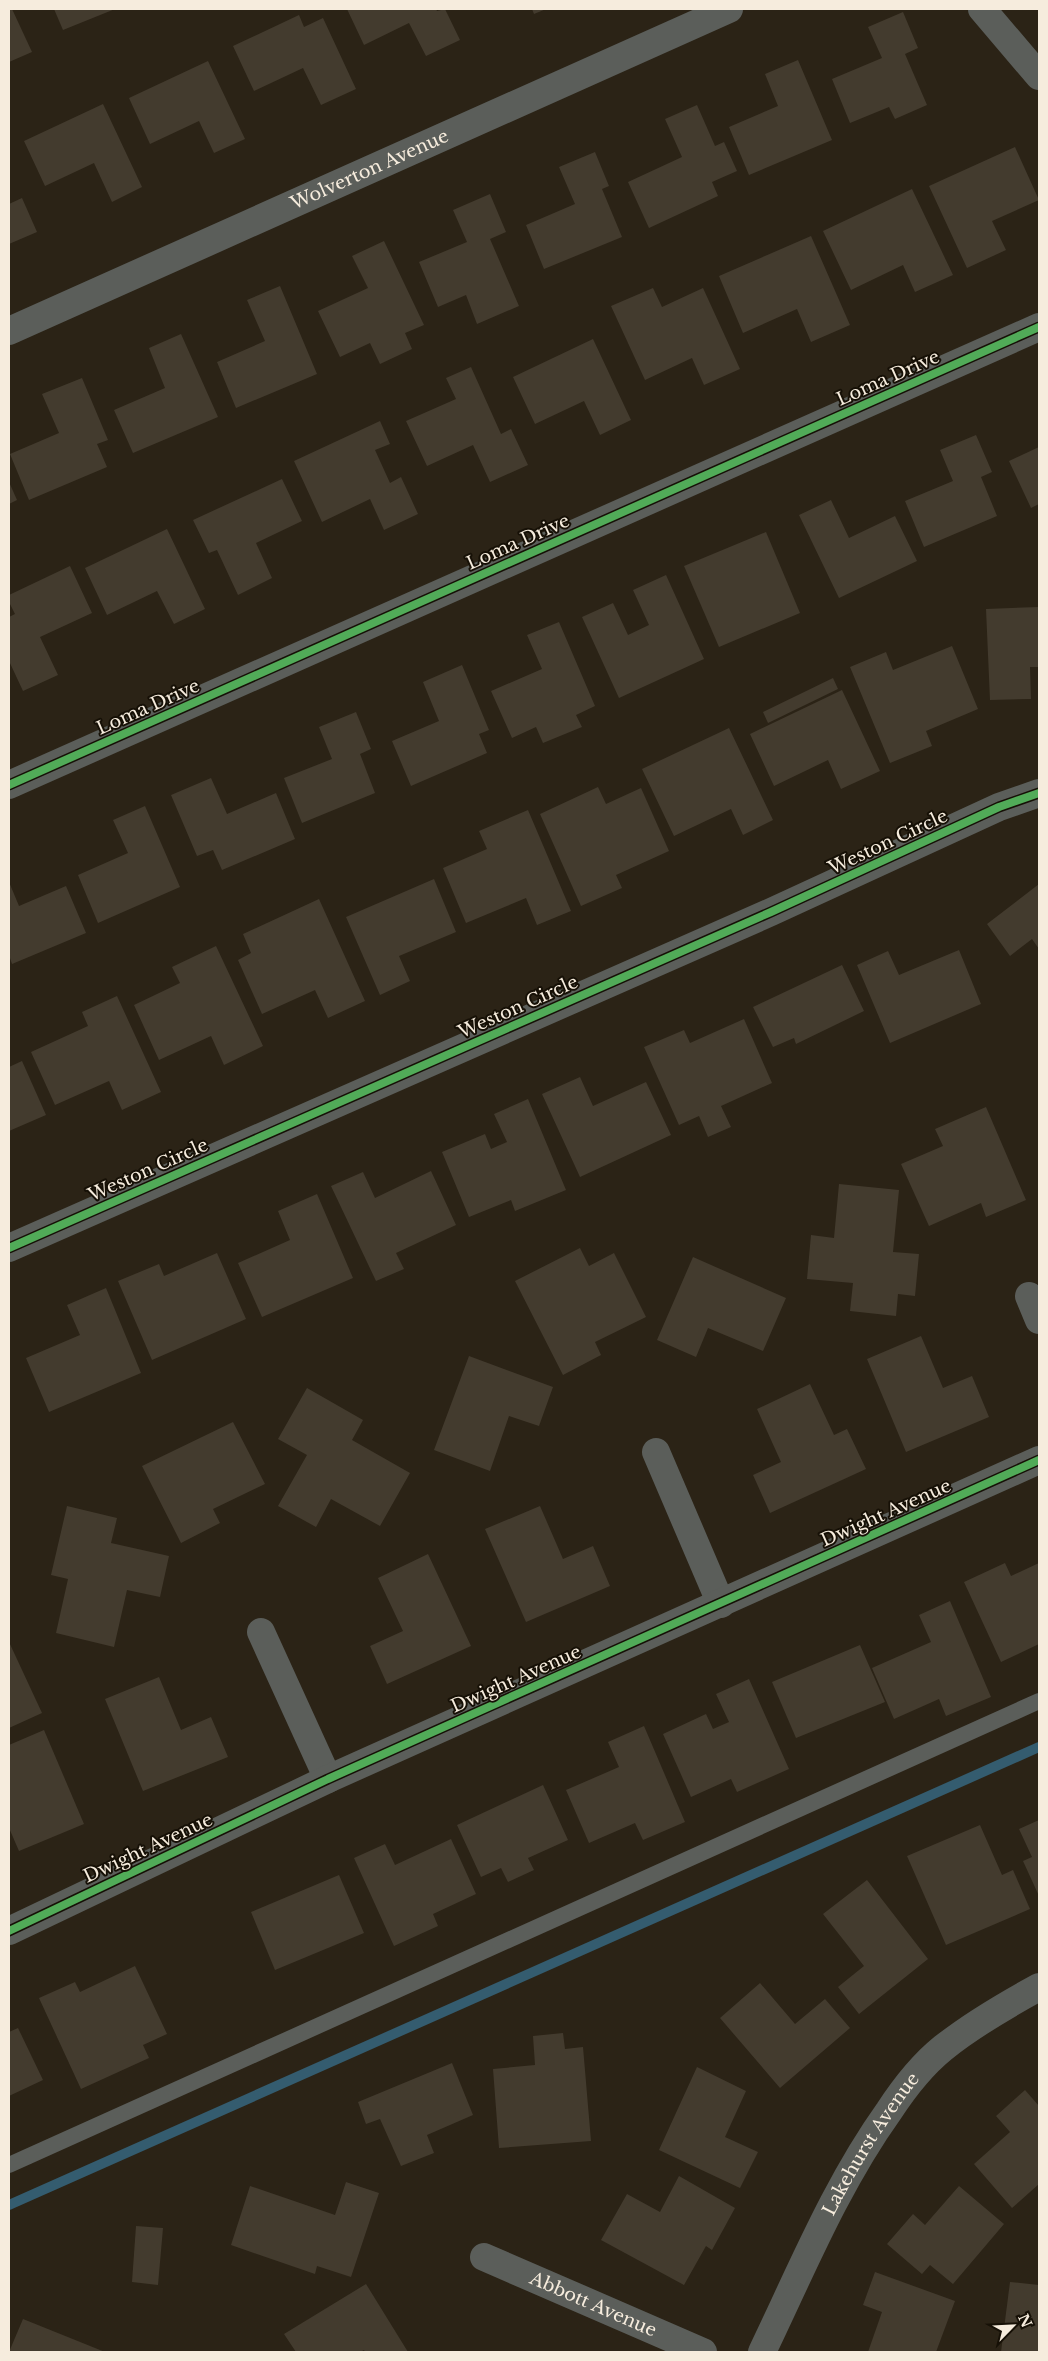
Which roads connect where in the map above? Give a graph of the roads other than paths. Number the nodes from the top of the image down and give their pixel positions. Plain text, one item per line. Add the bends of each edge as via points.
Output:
1 (729, 9) edge
2 (982, 9) edge
3 (1039, 76) edge
4 (1039, 326) edge
5 (9, 331) edge
6 (9, 785) edge
7 (1039, 793) edge
8 (9, 1248) edge
9 (656, 1452) dead end
10 (1039, 1460) edge
11 (721, 1604) junction
12 (261, 1632) dead end
13 (1039, 1701) edge
14 (328, 1779) junction
15 (9, 1931) edge
16 (1039, 1987) edge
17 (9, 2165) edge
18 (484, 2257) dead end
19 (703, 2352) edge
20 (762, 2352) edge

1 - 5 street, Wolverton Avenue
2 - 3 street
4 - 6 street, Loma Drive
7 - 8 street, Weston Circle via 998,807 772,912
9 - 11 street
10 - 11 street, Dwight Avenue
11 - 14 street, Dwight Avenue
12 - 14 street
13 - 17 lane
14 - 15 street, Dwight Avenue
16 - 20 street, Lakehurst Avenue via 1007,2004 943,2048 907,2084 873,2132 835,2198
18 - 19 street, Abbott Avenue

